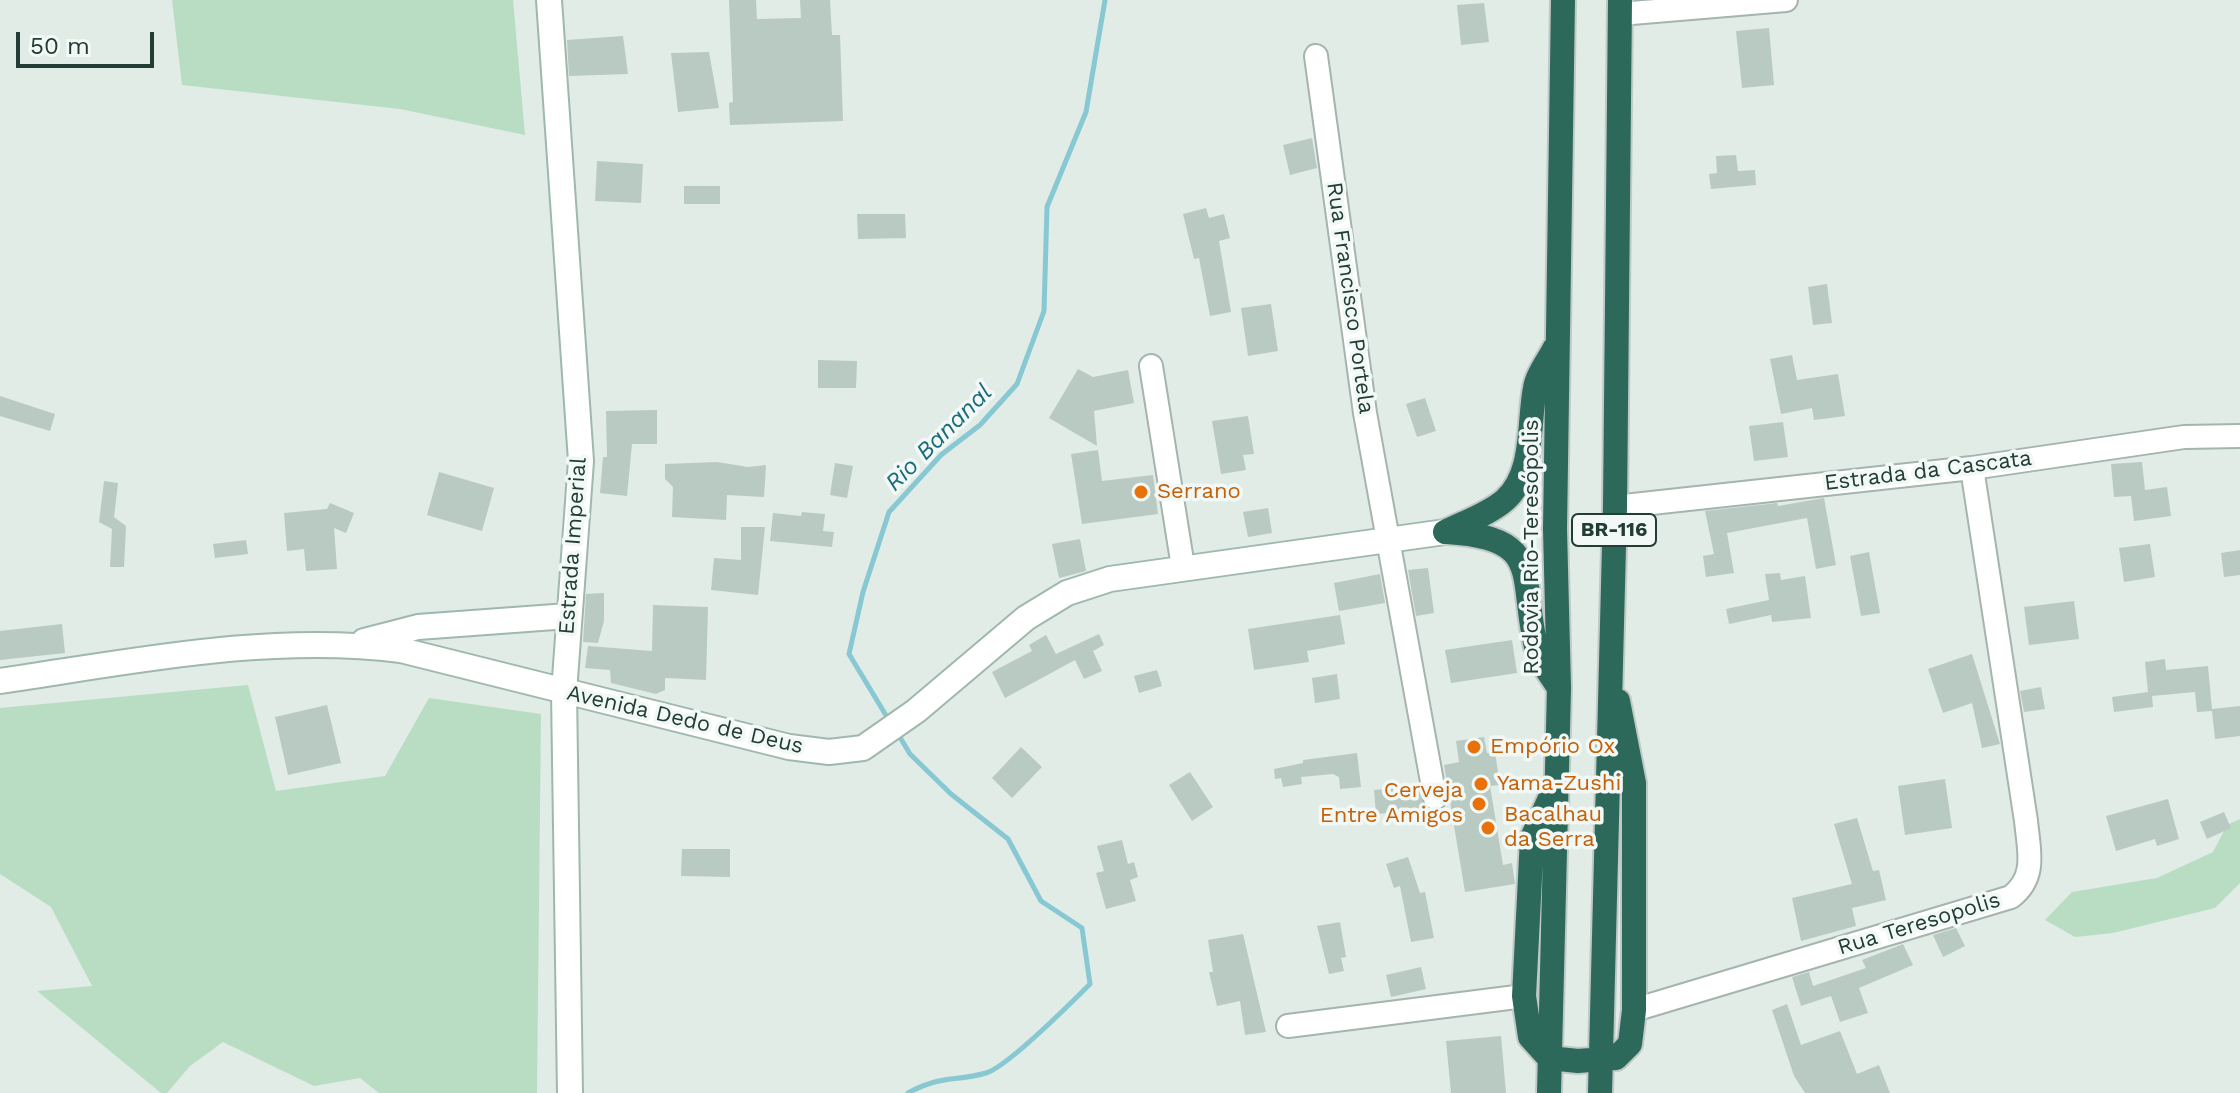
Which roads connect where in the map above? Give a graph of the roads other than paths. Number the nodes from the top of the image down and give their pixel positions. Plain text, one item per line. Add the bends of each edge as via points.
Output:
1 (549, 0) edge
2 (1563, 0) edge
3 (1786, 0) edge
4 (1620, 7) edge
5 (1316, 56) dead end
6 (1557, 344) junction
7 (1151, 366) dead end
8 (2240, 436) edge
9 (1972, 468) junction
10 (1615, 507) junction
11 (1445, 532) junction
12 (1389, 539) junction
13 (1183, 567) junction
14 (568, 616) junction
15 (352, 644) junction
16 (1609, 657) junction
17 (0, 681) edge
18 (1559, 688) junction
19 (564, 692) junction
20 (1554, 789) junction
21 (1435, 798) dead end
22 (1524, 996) junction
23 (1634, 1010) junction
24 (1288, 1026) dead end
25 (1549, 1058) junction
26 (1600, 1060) junction
27 (570, 1093) edge
28 (1549, 1093) edge
29 (1600, 1093) edge

1 - 14 main road, Estrada Imperial via 581,461
2 - 6 highway, Rodovia Rio-Teresópolis / BR-116
3 - 4 street
4 - 10 highway, BR-116
5 - 12 street, Rua Francisco Portela via 1365,413
6 - 11 highway via 1535,385 1519,482 1487,512
6 - 18 highway, Rodovia Rio-Teresópolis / BR-116
7 - 13 street
8 - 9 street, Estrada da Cascata via 2184,437
9 - 10 street, Estrada da Cascata
9 - 23 street, Rua Teresopolis via 2026,821 2031,869 2025,886 2011,897
10 - 16 highway, BR-116
11 - 12 main road, Avenida Dedo de Deus
11 - 18 highway via 1501,540 1515,552 1525,572 1536,649
12 - 13 main road, Avenida Dedo de Deus
12 - 21 street, Rua Francisco Portela
13 - 19 main road, Avenida Dedo de Deus via 1110,579 1067,593 1026,618 916,711 863,748 829,752 789,747
14 - 15 main road, Avenida Dedo de Deus via 418,627
14 - 19 main road, Estrada Imperial
15 - 17 main road, Avenida Dedo de Deus via 193,655
15 - 19 main road, Avenida Dedo de Deus via 401,650
16 - 23 highway via 1634,783
16 - 26 highway, BR-116
18 - 20 highway, Rodovia Rio-Teresópolis / BR-116
19 - 27 main road, Estrada Imperial
20 - 22 highway via 1532,838
20 - 25 highway, Rodovia Rio-Teresópolis / BR-116
22 - 24 street
22 - 25 highway via 1530,1037
23 - 26 highway via 1630,1044 1616,1058
25 - 26 highway
25 - 28 highway, Rodovia Rio-Teresópolis / BR-116
26 - 29 highway, BR-116

